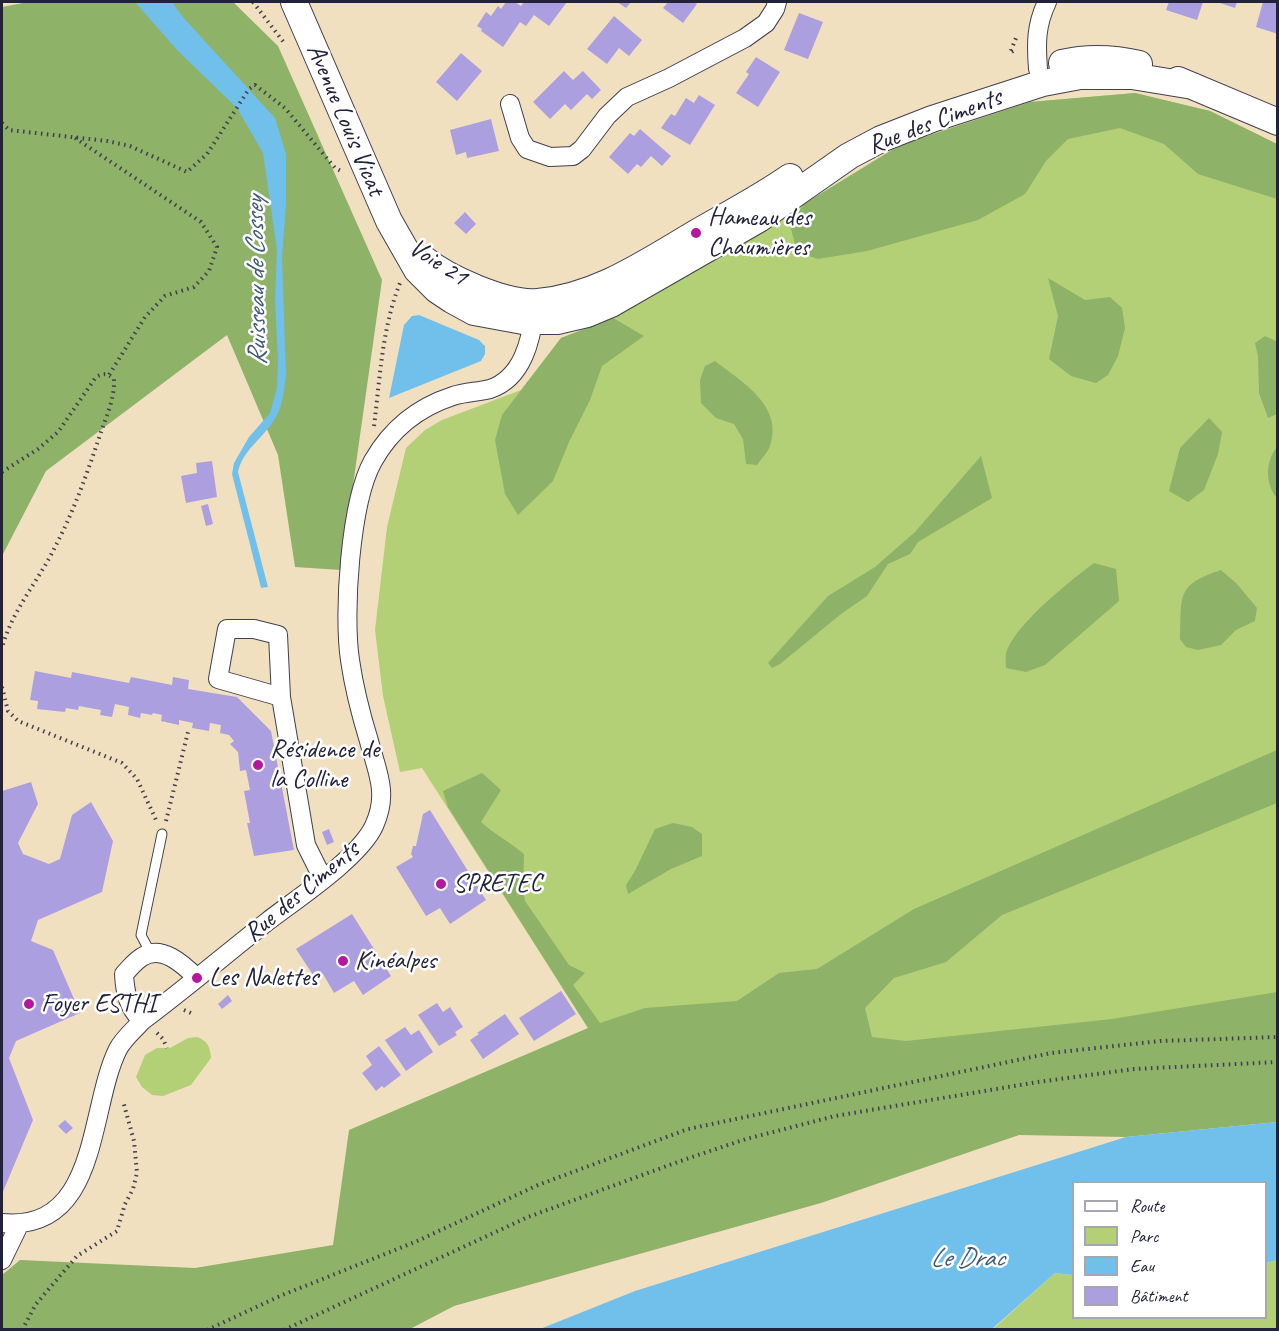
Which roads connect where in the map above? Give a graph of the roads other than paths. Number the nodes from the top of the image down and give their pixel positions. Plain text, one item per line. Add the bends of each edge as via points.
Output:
1 (294, 2) edge
2 (777, 2) edge
3 (1047, 2) edge
4 (1040, 76) junction
5 (510, 104) dead end
6 (1278, 122) edge
7 (399, 237) joint
8 (535, 312) junction
9 (281, 696) junction
10 (162, 834) road end
11 (323, 879) junction
12 (150, 952) junction
13 (197, 978) junction
14 (142, 1021) junction
15 (10, 1224) edge
16 (2, 1260) edge

1 - 7 main road, Avenue Louis Vicat
2 - 5 street via 766,23 745,38 627,97 573,156 550,157 527,149
3 - 4 street via 1035,44
4 - 6 main road via 1132,76 1193,86
4 - 8 main road, Rue des Ciments via 917,108 875,124 628,273
7 - 8 main road, Voie 21 via 450,278 514,299
8 - 11 street, Rue des Ciments via 525,355 507,379 416,413 400,425 372,462 356,522 347,607 350,659 381,790 380,809 363,843
9 - 9 street via 278,635 255,629 227,629 218,679
9 - 11 street via 306,845
10 - 12 lane via 141,936
11 - 13 street, Rue des Ciments
12 - 13 street via 166,954
12 - 14 street via 124,974 125,994
13 - 14 street, Rue des Ciments
14 - 15 street, Rue des Ciments via 118,1051 87,1163 73,1191 56,1209
15 - 16 street

